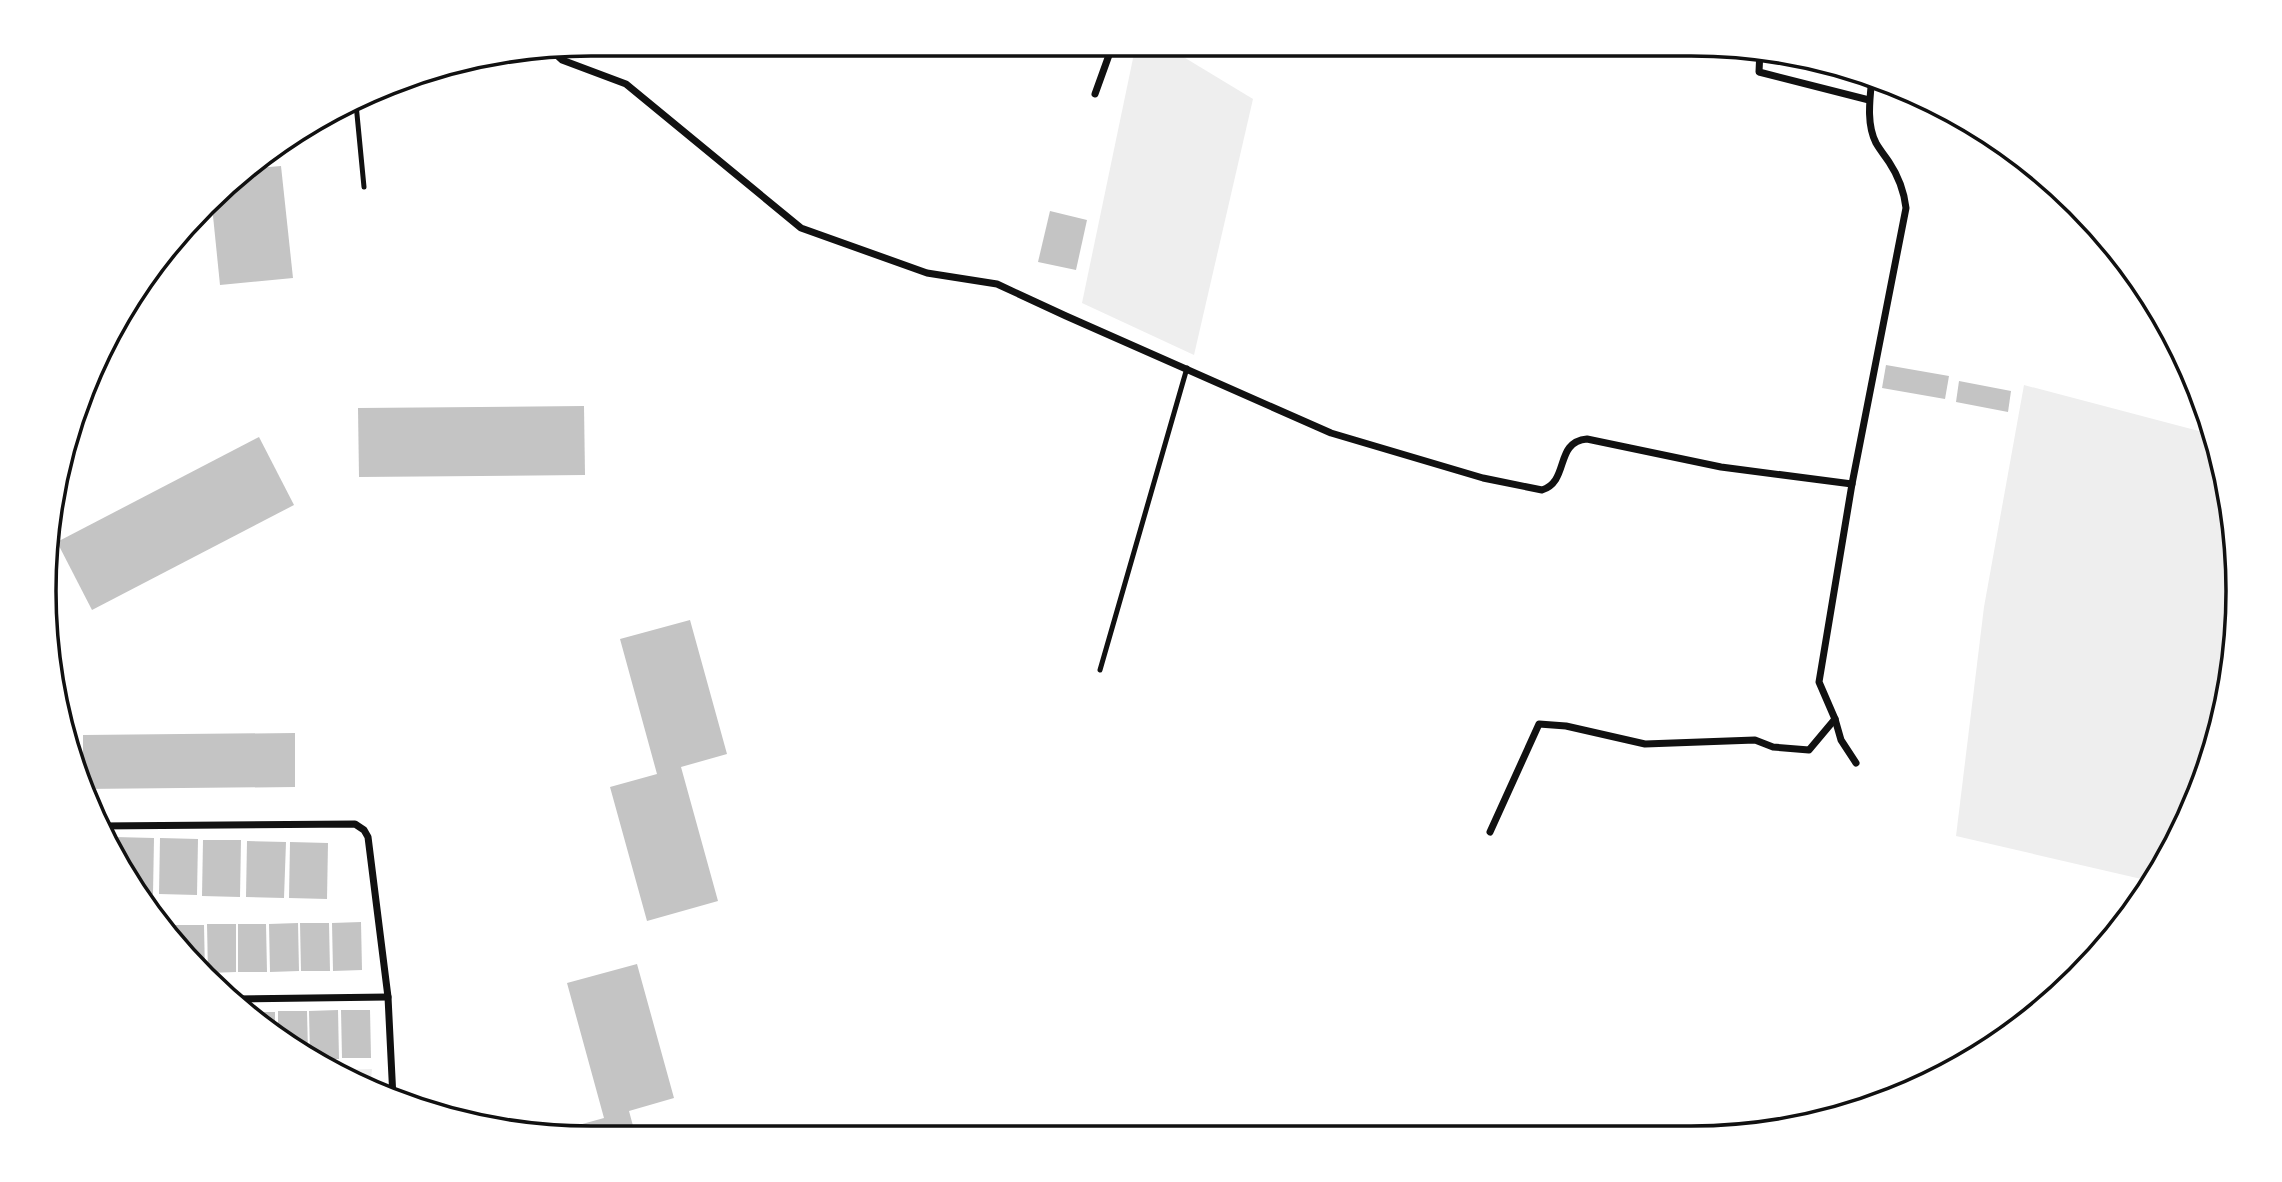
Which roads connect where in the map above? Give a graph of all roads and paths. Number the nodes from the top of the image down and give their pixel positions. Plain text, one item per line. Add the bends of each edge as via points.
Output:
1 (1109, 56) edge
2 (559, 57) edge
3 (1760, 61) edge
4 (1871, 87) edge
5 (1095, 94) dead end
6 (1870, 100) junction
7 (357, 110) edge
8 (364, 187) dead end
9 (1187, 368) junction
10 (1852, 484) junction
11 (1100, 670) dead end
12 (1835, 719) junction
13 (1856, 763) dead end
14 (110, 826) edge
15 (1490, 832) dead end
16 (388, 997) junction
17 (245, 999) edge
18 (392, 1088) edge

1 - 5 street
2 - 9 street via 626,84 801,228 927,273 998,284
3 - 6 street via 1759,72
4 - 6 street
6 - 10 street via 1875,142 1903,187 1906,208
7 - 8 lane
9 - 10 street via 1331,433 1483,478 1542,490 1557,478 1570,444 1587,439 1721,467
9 - 11 lane
10 - 12 street via 1819,682
12 - 13 street via 1841,740
12 - 15 street via 1809,750 1773,747 1755,740 1645,744 1539,724
14 - 16 street via 355,824 368,837
16 - 17 street
16 - 18 street

